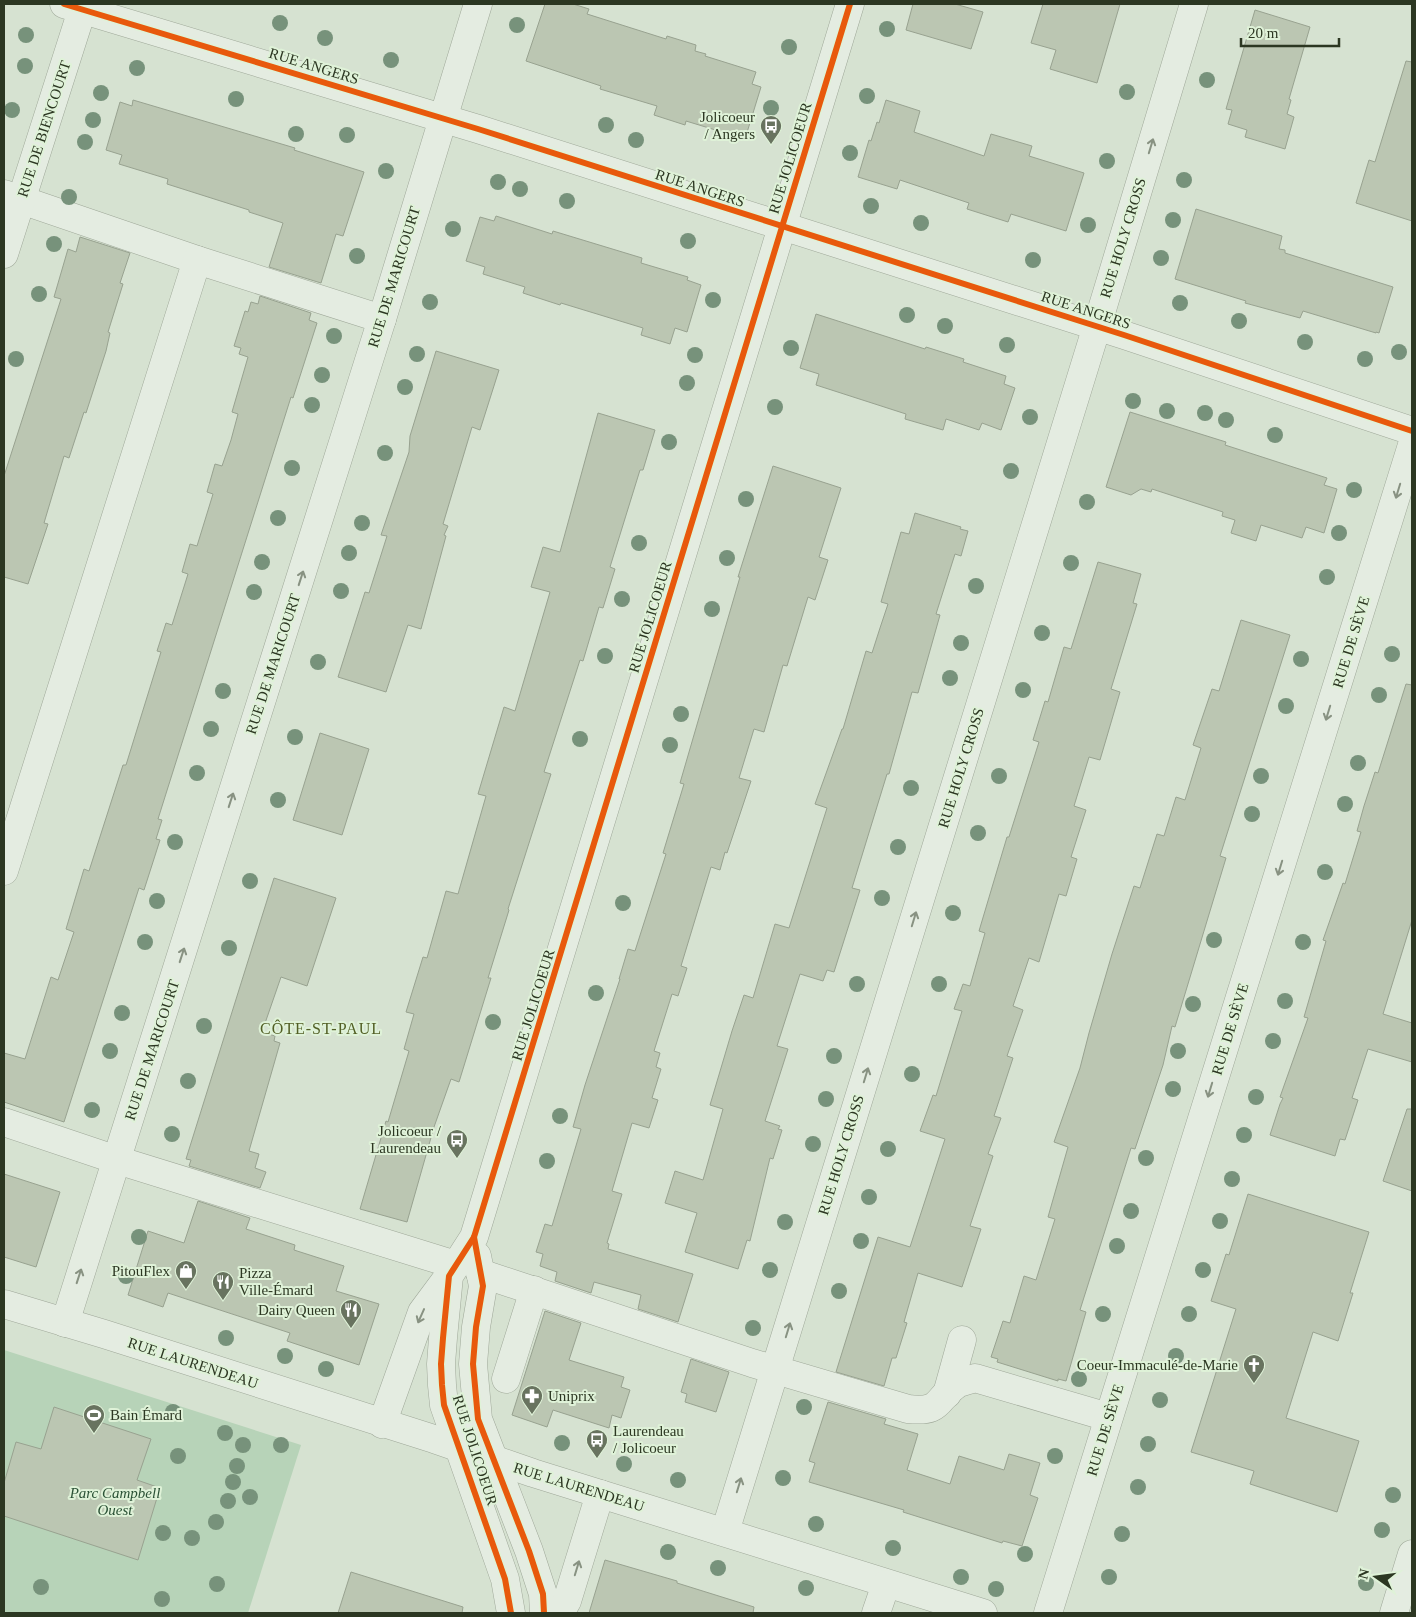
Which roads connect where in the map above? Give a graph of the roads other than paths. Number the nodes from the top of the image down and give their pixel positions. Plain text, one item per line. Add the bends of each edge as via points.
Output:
1 (478, 4) edge
2 (850, 4) edge
3 (1194, 4) edge
4 (77, 6) edge
5 (442, 118) junction
6 (12, 197) edge
7 (782, 227) junction
8 (4, 254) edge
9 (197, 260) junction
10 (382, 319) junction
11 (1097, 326) junction
12 (1412, 431) edge
13 (1412, 445) edge
14 (4, 871) edge
15 (4, 1122) edge
16 (117, 1160) junction
17 (462, 1271) junction
18 (534, 1290) junction
19 (4, 1304) edge
20 (65, 1323) junction
21 (962, 1340) dead end
22 (775, 1370) junction
23 (506, 1379) dead end
24 (947, 1394) junction
25 (1108, 1417) junction
26 (382, 1424) junction
27 (460, 1448) junction
28 (494, 1460) junction
29 (600, 1494) junction
30 (725, 1532) junction
31 (1412, 1554) edge
32 (886, 1584) junction
33 (511, 1613) edge
34 (544, 1613) edge
35 (560, 1613) edge
36 (876, 1613) edge
37 (983, 1613) edge
38 (1048, 1613) edge
39 (1394, 1613) edge

1 - 5 street, RUE DE MARICOURT
2 - 7 street, RUE JOLICOEUR
11 -> 3 street, RUE HOLY CROSS
4 - 5 street, RUE ANGERS
4 - 6 street, RUE DE BIENCOURT
5 - 7 street, RUE ANGERS
5 - 10 street, RUE DE MARICOURT
6 - 8 street, RUE DE BIENCOURT
6 - 9 street
7 - 11 street, RUE ANGERS
7 - 17 street, RUE JOLICOEUR
9 - 10 street
9 - 14 street
16 -> 10 street, RUE DE MARICOURT
11 - 12 street, RUE ANGERS
22 -> 11 street, RUE HOLY CROSS
13 -> 25 street, RUE DE SÈVE
15 - 16 street
16 - 17 street
20 -> 16 street, RUE DE MARICOURT
17 - 18 street
17 -> 26 street via 422,1312
17 - 27 street, RUE JOLICOEUR via 442,1346 444,1405
17 - 28 street, RUE JOLICOEUR via 482,1286 473,1364 474,1388 478,1418
18 - 22 street
18 - 23 street
19 - 20 street, RUE LAURENDEAU
20 - 26 street, RUE LAURENDEAU
21 - 24 street
22 - 24 street via 908,1409 932,1408
30 -> 22 street, RUE HOLY CROSS
24 - 25 street via 960,1383 975,1378
25 - 38 street, RUE DE SÈVE
26 - 27 street, RUE LAURENDEAU
27 - 28 street, RUE LAURENDEAU
27 - 33 street, RUE JOLICOEUR via 505,1579
28 - 29 street, RUE LAURENDEAU
28 - 34 street, RUE JOLICOEUR via 529,1551 543,1594
29 - 30 street, RUE LAURENDEAU
35 -> 29 street via 567,1601
30 - 32 street, RUE LAURENDEAU
31 - 39 street
32 - 36 street
32 - 37 street, RUE LAURENDEAU

